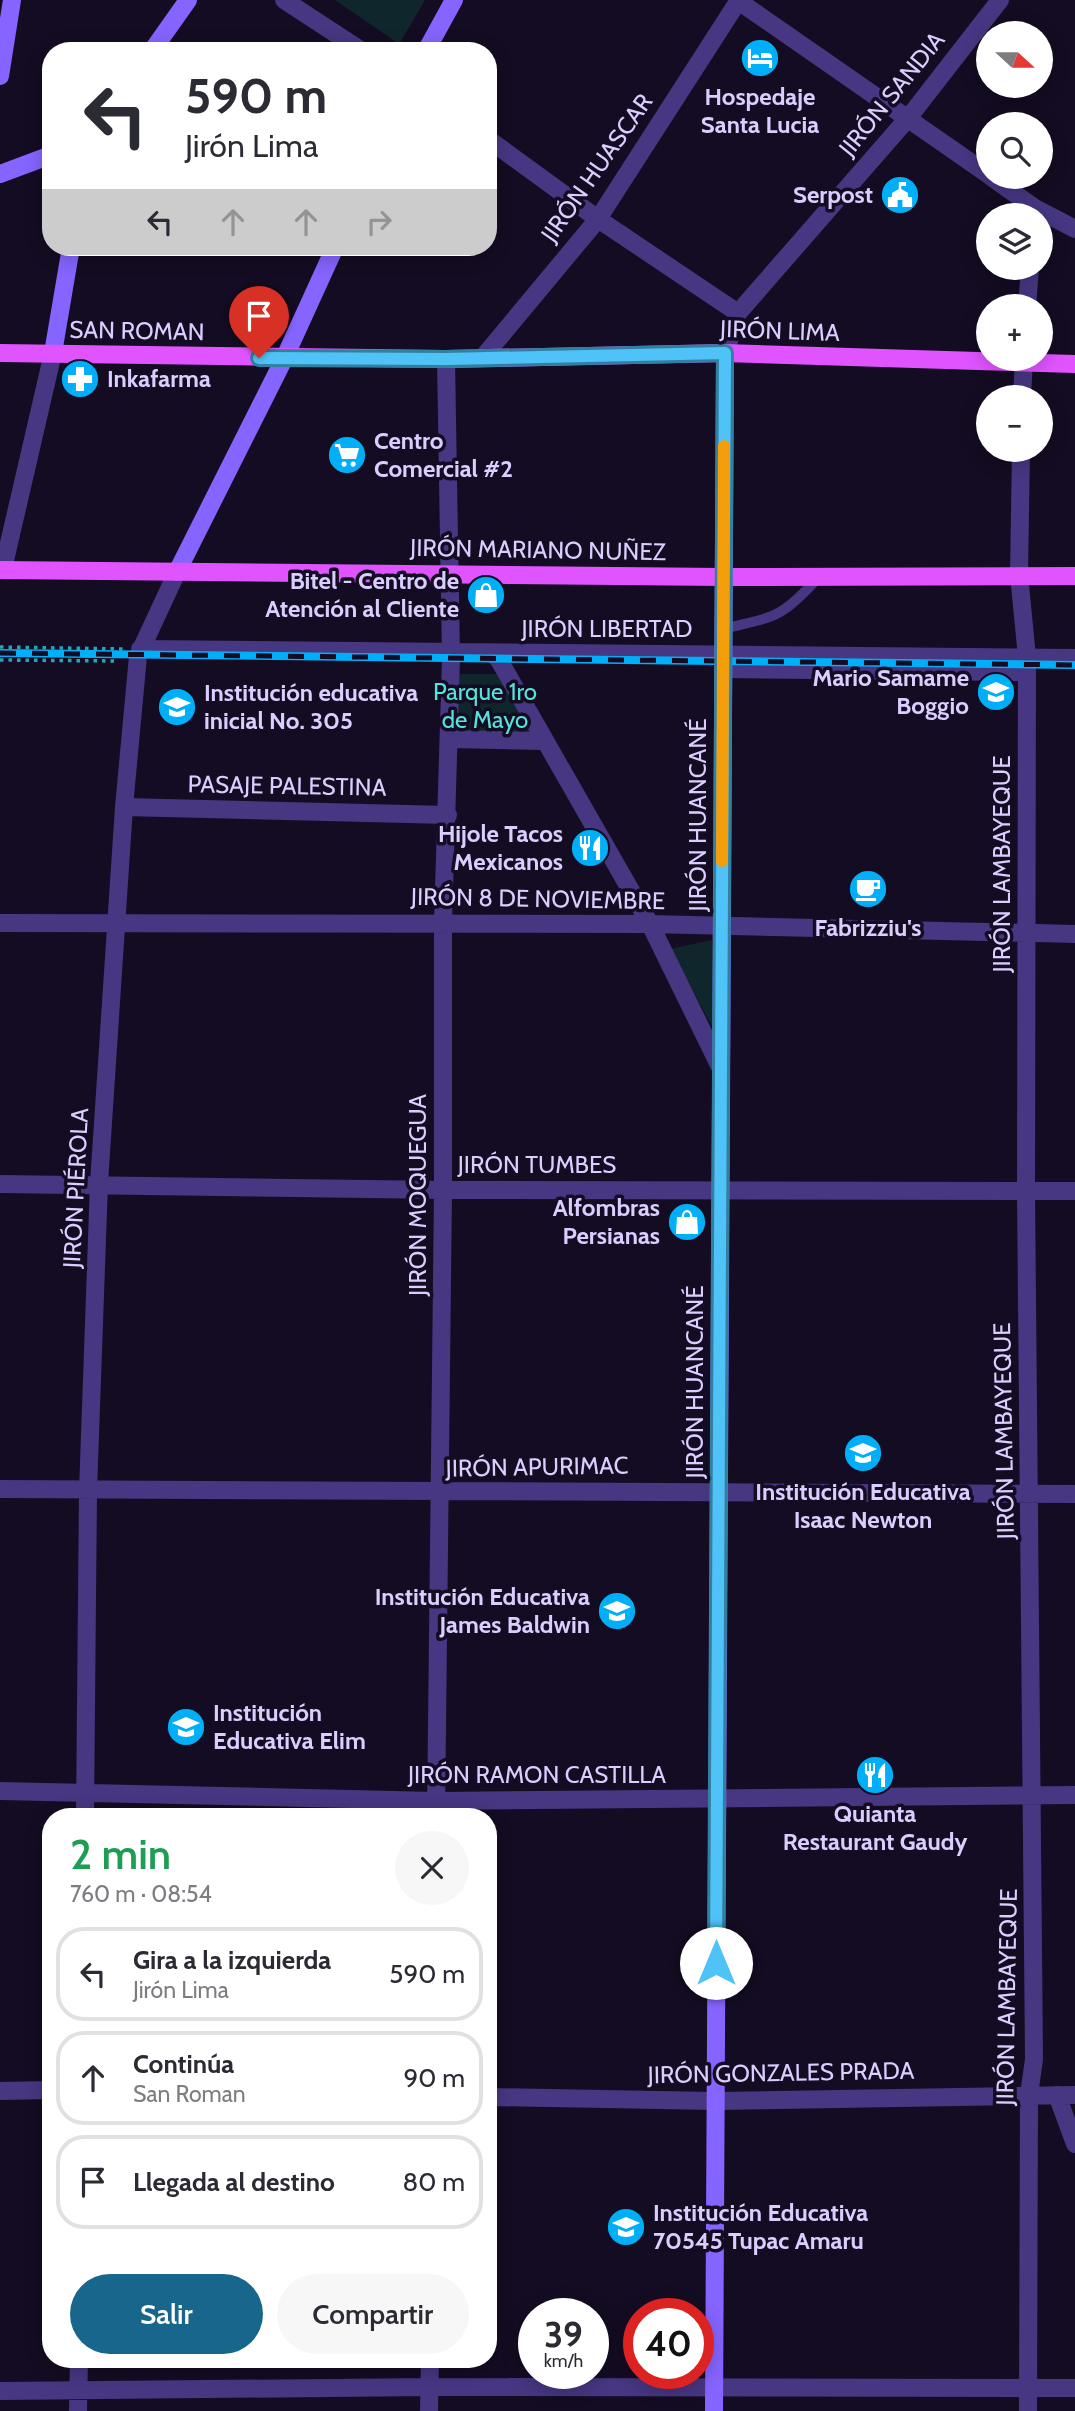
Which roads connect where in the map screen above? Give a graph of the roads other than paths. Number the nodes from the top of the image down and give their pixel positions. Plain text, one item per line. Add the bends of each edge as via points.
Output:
1 (12, 0) edge
2 (188, 0) edge
3 (284, 0) edge
4 (454, 0) edge
5 (738, 0) edge
6 (1000, 0) edge
7 (158, 42) edge
8 (348, 42) edge
9 (431, 42) edge
10 (0, 76) edge
11 (909, 117) junction
12 (497, 146) edge
13 (42, 158) edge
14 (976, 166) edge
15 (0, 174) edge
16 (1006, 189) edge
17 (1023, 203) edge
18 (598, 219) junction
19 (1053, 220) edge
20 (1075, 229) edge
21 (69, 256) edge
22 (331, 256) edge
23 (738, 313) junction
24 (0, 353) edge
25 (53, 353) junction
26 (725, 353) junction
27 (484, 356) junction
28 (285, 359) junction
29 (446, 359) junction
30 (976, 360) edge
31 (1053, 362) edge
32 (1075, 363) edge
33 (1021, 462) edge
34 (1, 569) edge
35 (177, 572) junction
36 (450, 574) junction
37 (1019, 575) junction
38 (820, 576) junction
39 (1075, 576) edge
40 (723, 577) junction
41 (723, 628) junction
42 (140, 649) junction
43 (450, 650) junction
44 (492, 653) junction
45 (1075, 658) edge
46 (723, 662) junction
47 (1025, 664) junction
48 (450, 739) junction
49 (543, 741) junction
50 (124, 807) junction
51 (447, 815) junction
52 (443, 922) junction
53 (0, 923) edge
54 (116, 923) junction
55 (650, 924) junction
56 (722, 927) junction
57 (1027, 934) junction
58 (1075, 934) edge
59 (721, 1069) junction
60 (99, 1183) junction
61 (0, 1184) edge
62 (720, 1189) junction
63 (443, 1190) junction
64 (1026, 1191) junction
65 (1075, 1191) edge
66 (0, 1489) edge
67 (719, 1490) junction
68 (88, 1491) junction
69 (439, 1493) junction
70 (1029, 1493) junction
71 (1075, 1494) edge
72 (0, 1791) edge
73 (85, 1793) junction
74 (1034, 1796) junction
75 (1075, 1796) edge
76 (717, 1798) junction
77 (85, 1808) edge
78 (414, 1808) edge
79 (436, 1808) edge
80 (462, 1808) edge
81 (42, 2090) edge
82 (0, 2091) edge
83 (1029, 2095) junction
84 (1066, 2095) edge
85 (497, 2097) edge
86 (715, 2101) junction
87 (1075, 2144) edge
88 (79, 2368) edge
89 (430, 2368) edge
90 (429, 2386) junction
91 (1075, 2388) edge
92 (715, 2389) junction
93 (1028, 2389) junction
94 (79, 2390) junction
95 (0, 2391) edge
96 (78, 2411) edge
97 (429, 2411) edge
98 (714, 2411) edge
99 (1028, 2411) edge

1 - 10 street
2 - 7 street
3 - 8 street
4 - 9 street
5 - 11 street
5 - 18 street, JIRÓN HUASCAR
6 - 11 street, JIRÓN SANDIA
11 - 14 street
11 - 23 street, JIRÓN SANDIA
12 - 18 street
13 - 15 street
16 - 17 street
18 - 23 street
18 - 27 street, JIRÓN HUASCAR
19 - 20 street
21 - 25 street
22 - 28 street
23 - 26 street, JIRÓN SANDIA
24 - 25 main road, SAN ROMAN
25 - 28 main road, SAN ROMAN
25 - 34 street
26 - 27 main road, JIRÓN LIMA
26 - 30 main road, JIRÓN LIMA
26 - 40 street, JIRÓN HUANCANÉ
27 - 29 main road, SAN ROMAN
28 - 29 main road, SAN ROMAN
28 - 35 street
29 - 36 street, JIRÓN MOQUEGUA
31 - 32 main road, JIRÓN LIMA
33 - 37 street, JIRÓN LAMBAYEQUE
34 - 35 main road, JIRÓN MARIANO NUÑEZ
35 - 36 main road, JIRÓN MARIANO NUÑEZ
35 - 42 street, JIRÓN PIÉROLA
36 - 40 main road, JIRÓN MARIANO NUÑEZ
36 - 43 street, JIRÓN MOQUEGUA
37 - 38 main road, JIRÓN MARIANO NUÑEZ
37 - 39 main road, JIRÓN MARIANO NUÑEZ
37 - 47 street, JIRÓN LAMBAYEQUE
38 - 40 main road, JIRÓN MARIANO NUÑEZ
38 - 41 lane via 776,617
40 - 41 street, JIRÓN HUANCANÉ
41 - 46 street, JIRÓN HUANCANÉ
42 - 43 street, JIRÓN LIBERTAD
42 - 50 street, JIRÓN PIÉROLA
43 - 44 street, JIRÓN LIBERTAD
43 - 48 street, JIRÓN MOQUEGUA
44 - 46 street, JIRÓN LIBERTAD
44 - 49 street
45 - 47 street
46 - 47 street, JIRÓN LIBERTAD
46 - 56 street, JIRÓN HUANCANÉ
47 - 57 street, JIRÓN LAMBAYEQUE
48 - 49 street
48 - 51 street, JIRÓN MOQUEGUA
49 - 55 street
50 - 51 street, PASAJE PALESTINA
50 - 54 street, JIRÓN PIÉROLA
51 - 52 street, JIRÓN MOQUEGUA
52 - 54 street, JIRÓN 8 DE NOVIEMBRE
52 - 55 street, JIRÓN 8 DE NOVIEMBRE
52 - 63 street, JIRÓN MOQUEGUA
53 - 54 street, JIRÓN 8 DE NOVIEMBRE
54 - 60 street, JIRÓN PIÉROLA
55 - 56 street, JIRÓN 8 DE NOVIEMBRE
55 - 59 street
56 - 57 street, JIRÓN 8 DE NOVIEMBRE
56 - 59 street, JIRÓN HUANCANÉ
57 - 58 street, JIRÓN 8 DE NOVIEMBRE
57 - 64 street, JIRÓN LAMBAYEQUE
59 - 62 street, JIRÓN HUANCANÉ
60 - 61 street, JIRÓN TUMBES
60 - 63 street, JIRÓN TUMBES
60 - 68 street, JIRÓN PIÉROLA
62 - 63 street, JIRÓN TUMBES
62 - 64 street, JIRÓN TUMBES
62 - 67 street, JIRÓN HUANCANÉ
63 - 69 street, JIRÓN MOQUEGUA
64 - 65 street, JIRÓN TUMBES
64 - 70 street, JIRÓN LAMBAYEQUE
66 - 68 street, JIRÓN APURIMAC
67 - 69 street, JIRÓN APURIMAC
67 - 70 street, JIRÓN APURIMAC
67 - 76 street, JIRÓN HUANCANÉ
68 - 69 street, JIRÓN APURIMAC
68 - 73 street, JIRÓN PIÉROLA
69 - 79 street, JIRÓN MOQUEGUA
70 - 71 street, JIRÓN APURIMAC
70 - 74 street, JIRÓN LAMBAYEQUE
72 - 73 street, JIRÓN RAMON CASTILLA
73 - 77 street, JIRÓN PIÉROLA
73 - 78 street, JIRÓN RAMON CASTILLA
74 - 75 street, JIRÓN RAMON CASTILLA
74 - 76 street, JIRÓN RAMON CASTILLA
74 - 83 street, JIRÓN LAMBAYEQUE via 1034,2059
76 - 80 street, JIRÓN RAMON CASTILLA
76 - 86 street, JIRÓN HUANCANÉ
81 - 82 street
83 - 84 street, JIRÓN GONZALES PRADA
83 - 86 street, JIRÓN GONZALES PRADA
83 - 93 street, JIRÓN LAMBAYEQUE
84 - 87 street
85 - 86 street, JIRÓN GONZALES PRADA
86 - 92 street, JIRÓN HUANCANÉ
88 - 94 street
89 - 90 street
90 - 92 street
90 - 94 street
90 - 97 street
91 - 93 street
92 - 93 street
92 - 98 street, JIRÓN HUANCANÉ
93 - 99 street, JIRÓN LAMBAYEQUE
94 - 95 street
94 - 96 street

